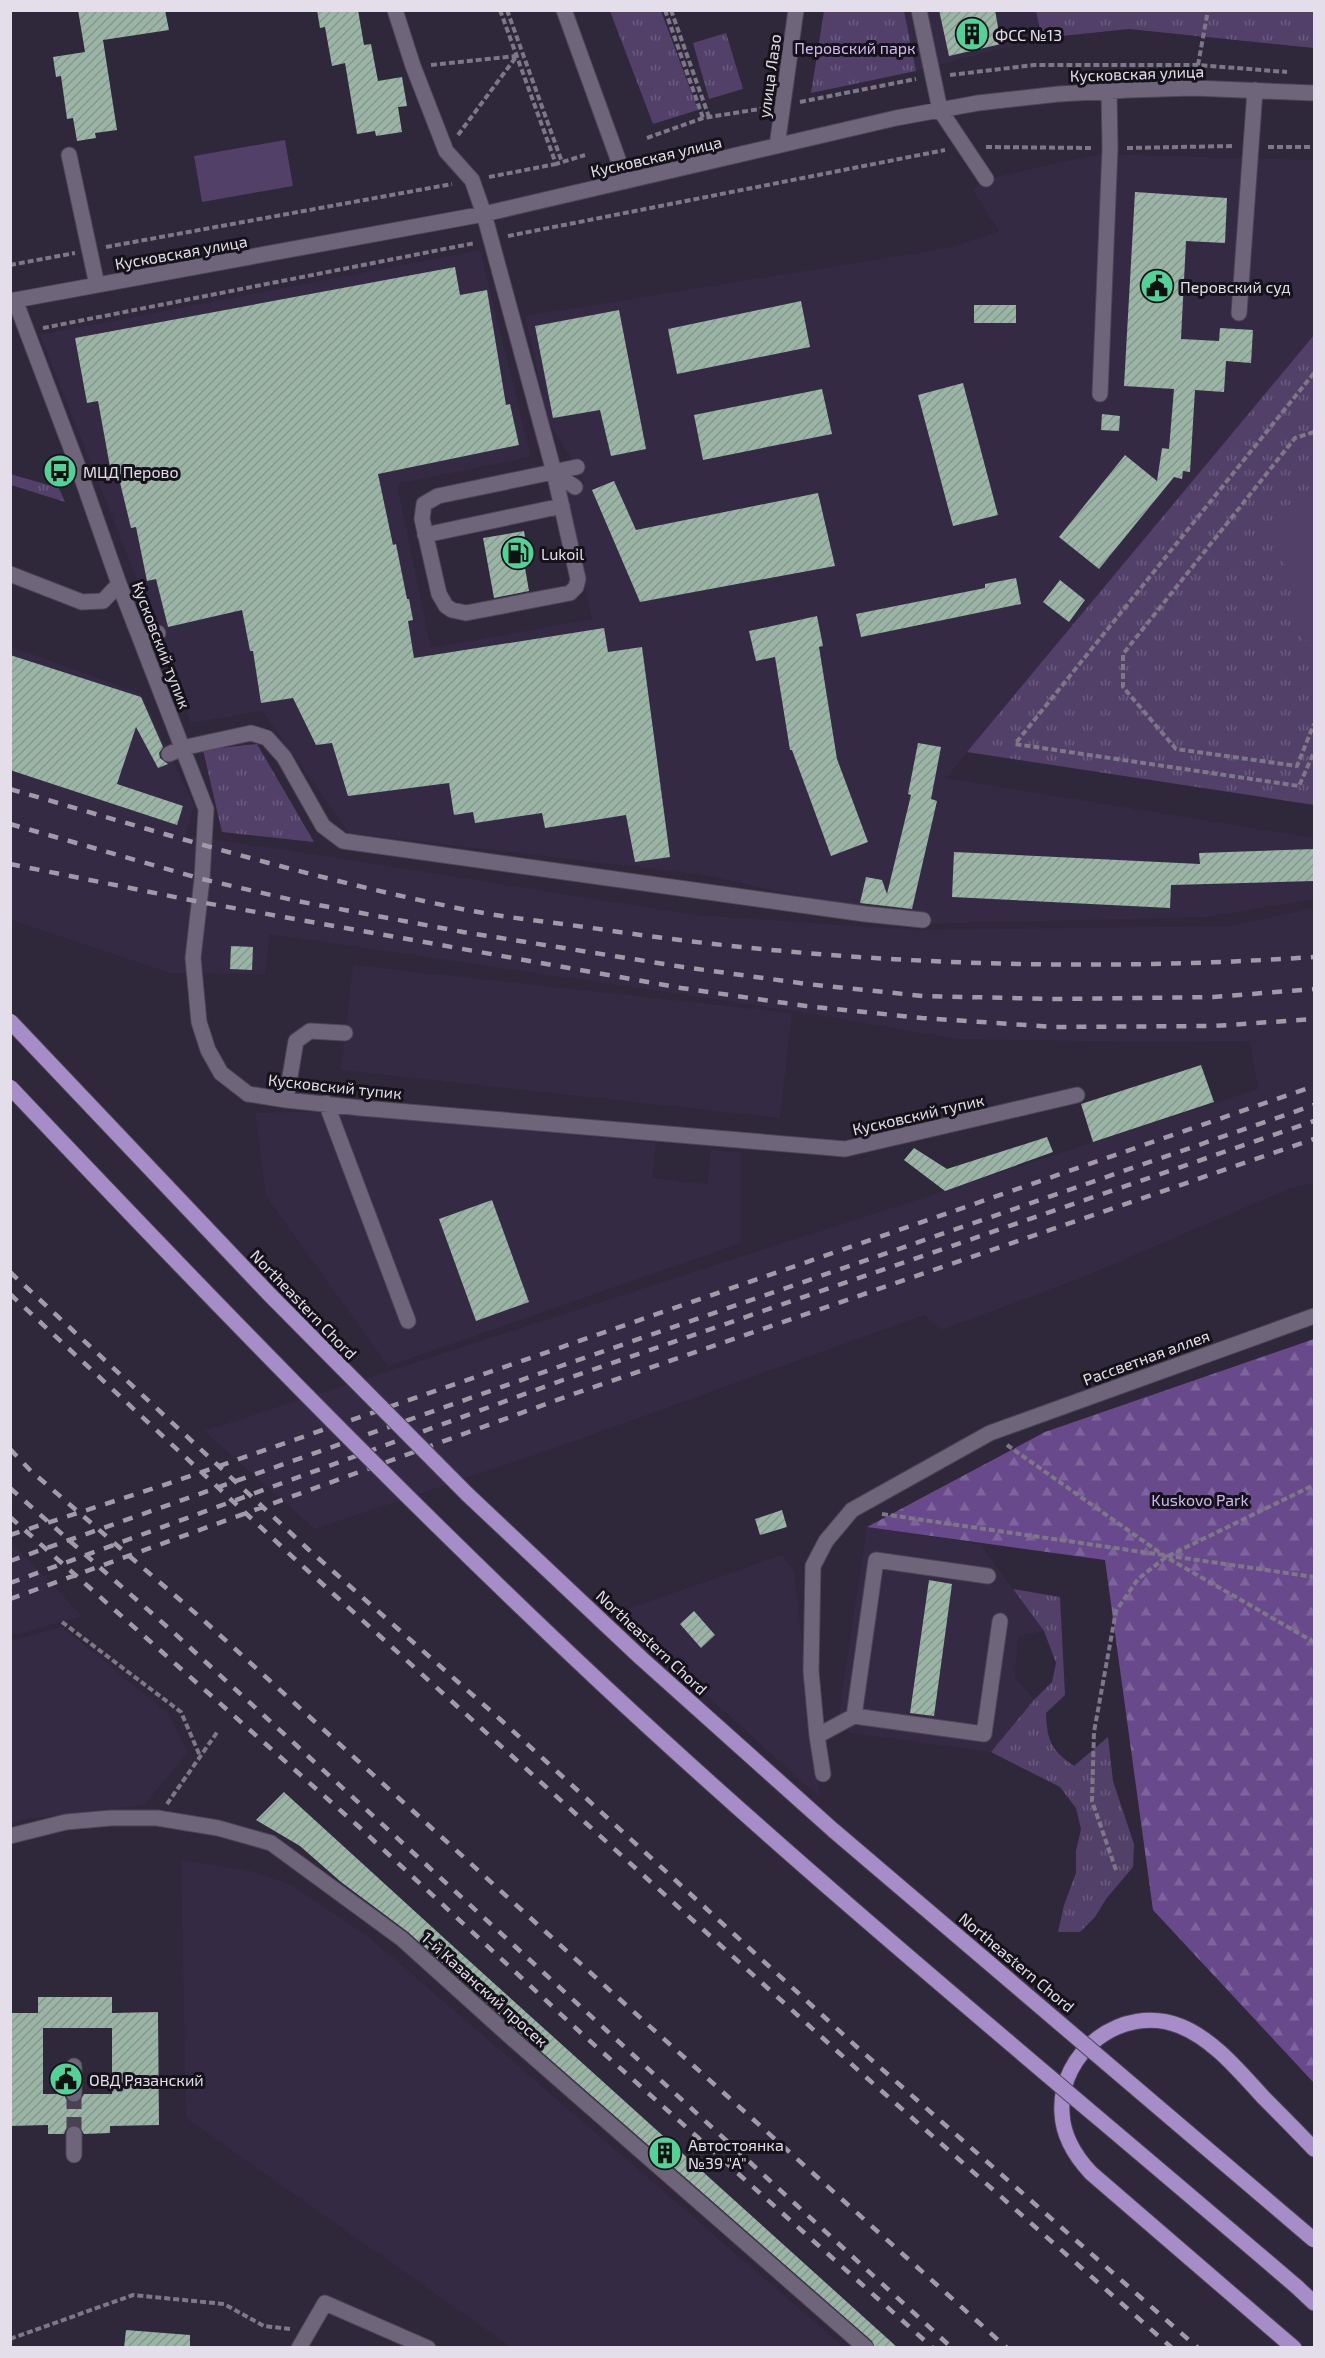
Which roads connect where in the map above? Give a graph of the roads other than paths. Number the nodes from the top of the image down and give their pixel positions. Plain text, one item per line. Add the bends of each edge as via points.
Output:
1 (395, 10) edge
2 (564, 10) edge
3 (796, 10) edge
4 (919, 10) edge
5 (1255, 90) junction
6 (1109, 91) junction
7 (1314, 93) edge
8 (940, 110) junction
9 (777, 146) junction
10 (69, 155) dead end
11 (986, 179) dead end
12 (626, 181) junction
13 (484, 214) junction
14 (97, 285) junction
15 (13, 301) edge
16 (1239, 313) dead end
17 (1100, 394) dead end
18 (578, 467) dead end
19 (554, 472) junction
20 (574, 487) dead end
21 (562, 507) junction
22 (425, 535) junction
23 (10, 574) edge
24 (119, 584) junction
25 (158, 633) dead end
26 (141, 639) junction
27 (176, 751) junction
28 (923, 920) dead end
29 (10, 1021) edge
30 (345, 1033) dead end
31 (10, 1087) edge
32 (1077, 1095) dead end
33 (286, 1100) junction
34 (326, 1103) junction
35 (1314, 1316) edge
36 (408, 1321) dead end
37 (988, 1576) dead end
38 (1000, 1621) dead end
39 (854, 1716) junction
40 (817, 1736) junction
41 (823, 1773) dead end
42 (10, 1836) edge
43 (74, 2066) dead end
44 (74, 2094) tunnel mouth
45 (74, 2134) tunnel mouth
46 (1314, 2149) edge
47 (75, 2155) dead end
48 (1314, 2240) edge
49 (1314, 2303) edge
50 (299, 2348) edge
51 (428, 2348) edge
52 (866, 2348) edge
53 (1294, 2348) edge

1 - 13 street via 446,150 472,180
2 - 12 street
3 - 9 street, улица Лазо
4 - 8 street
5 - 6 street, Кусковская улица
5 - 7 street, Кусковская улица
5 - 16 street
6 - 8 street, Кусковская улица
6 - 17 street
8 - 9 street, Кусковская улица
8 - 11 street
9 - 12 street, Кусковская улица
10 - 14 street
12 - 13 street, Кусковская улица
13 - 14 street, Кусковская улица
13 - 19 street
14 - 15 street, Кусковская улица
15 - 24 street, Кусковский тупик
18 - 19 street
19 - 20 street
19 - 21 street
19 - 22 street via 433,497 424,504 421,514
21 - 22 street
21 - 22 street via 578,579 570,593 466,613 452,610 439,594
23 - 24 street via 82,602 103,601
24 - 26 street, Кусковский тупик
25 - 26 street
26 - 27 street, Кусковский тупик
27 - 28 street via 251,733 267,738 284,757 322,826 343,840
27 - 33 street, Кусковский тупик via 206,809 192,958 199,1022 221,1073 248,1094
29 - 48 main road, Northeastern Chord, bridge via 269,1294 467,1494 633,1650 833,1830
30 - 33 street via 310,1031 296,1041
31 - 49 main road, bridge via 432,1522 605,1686 815,1877
32 - 34 street, Кусковский тупик via 845,1149
33 - 34 street, Кусковский тупик
34 - 36 street
35 - 40 street, Рассветная аллея via 990,1432 852,1510 826,1541 813,1566 811,1671
37 - 39 street via 876,1560
38 - 39 street via 984,1734
39 - 40 street
40 - 41 street
42 - 52 street, 1-й Казанский просек via 66,1822 156,1818 218,1828 271,1843 402,1939
43 - 44 street
45 - 47 street
46 - 53 main road via 1201,2038 1162,2021 1111,2029 1084,2050 1066,2079 1062,2113 1070,2146 1079,2161
50 - 51 street via 325,2303

